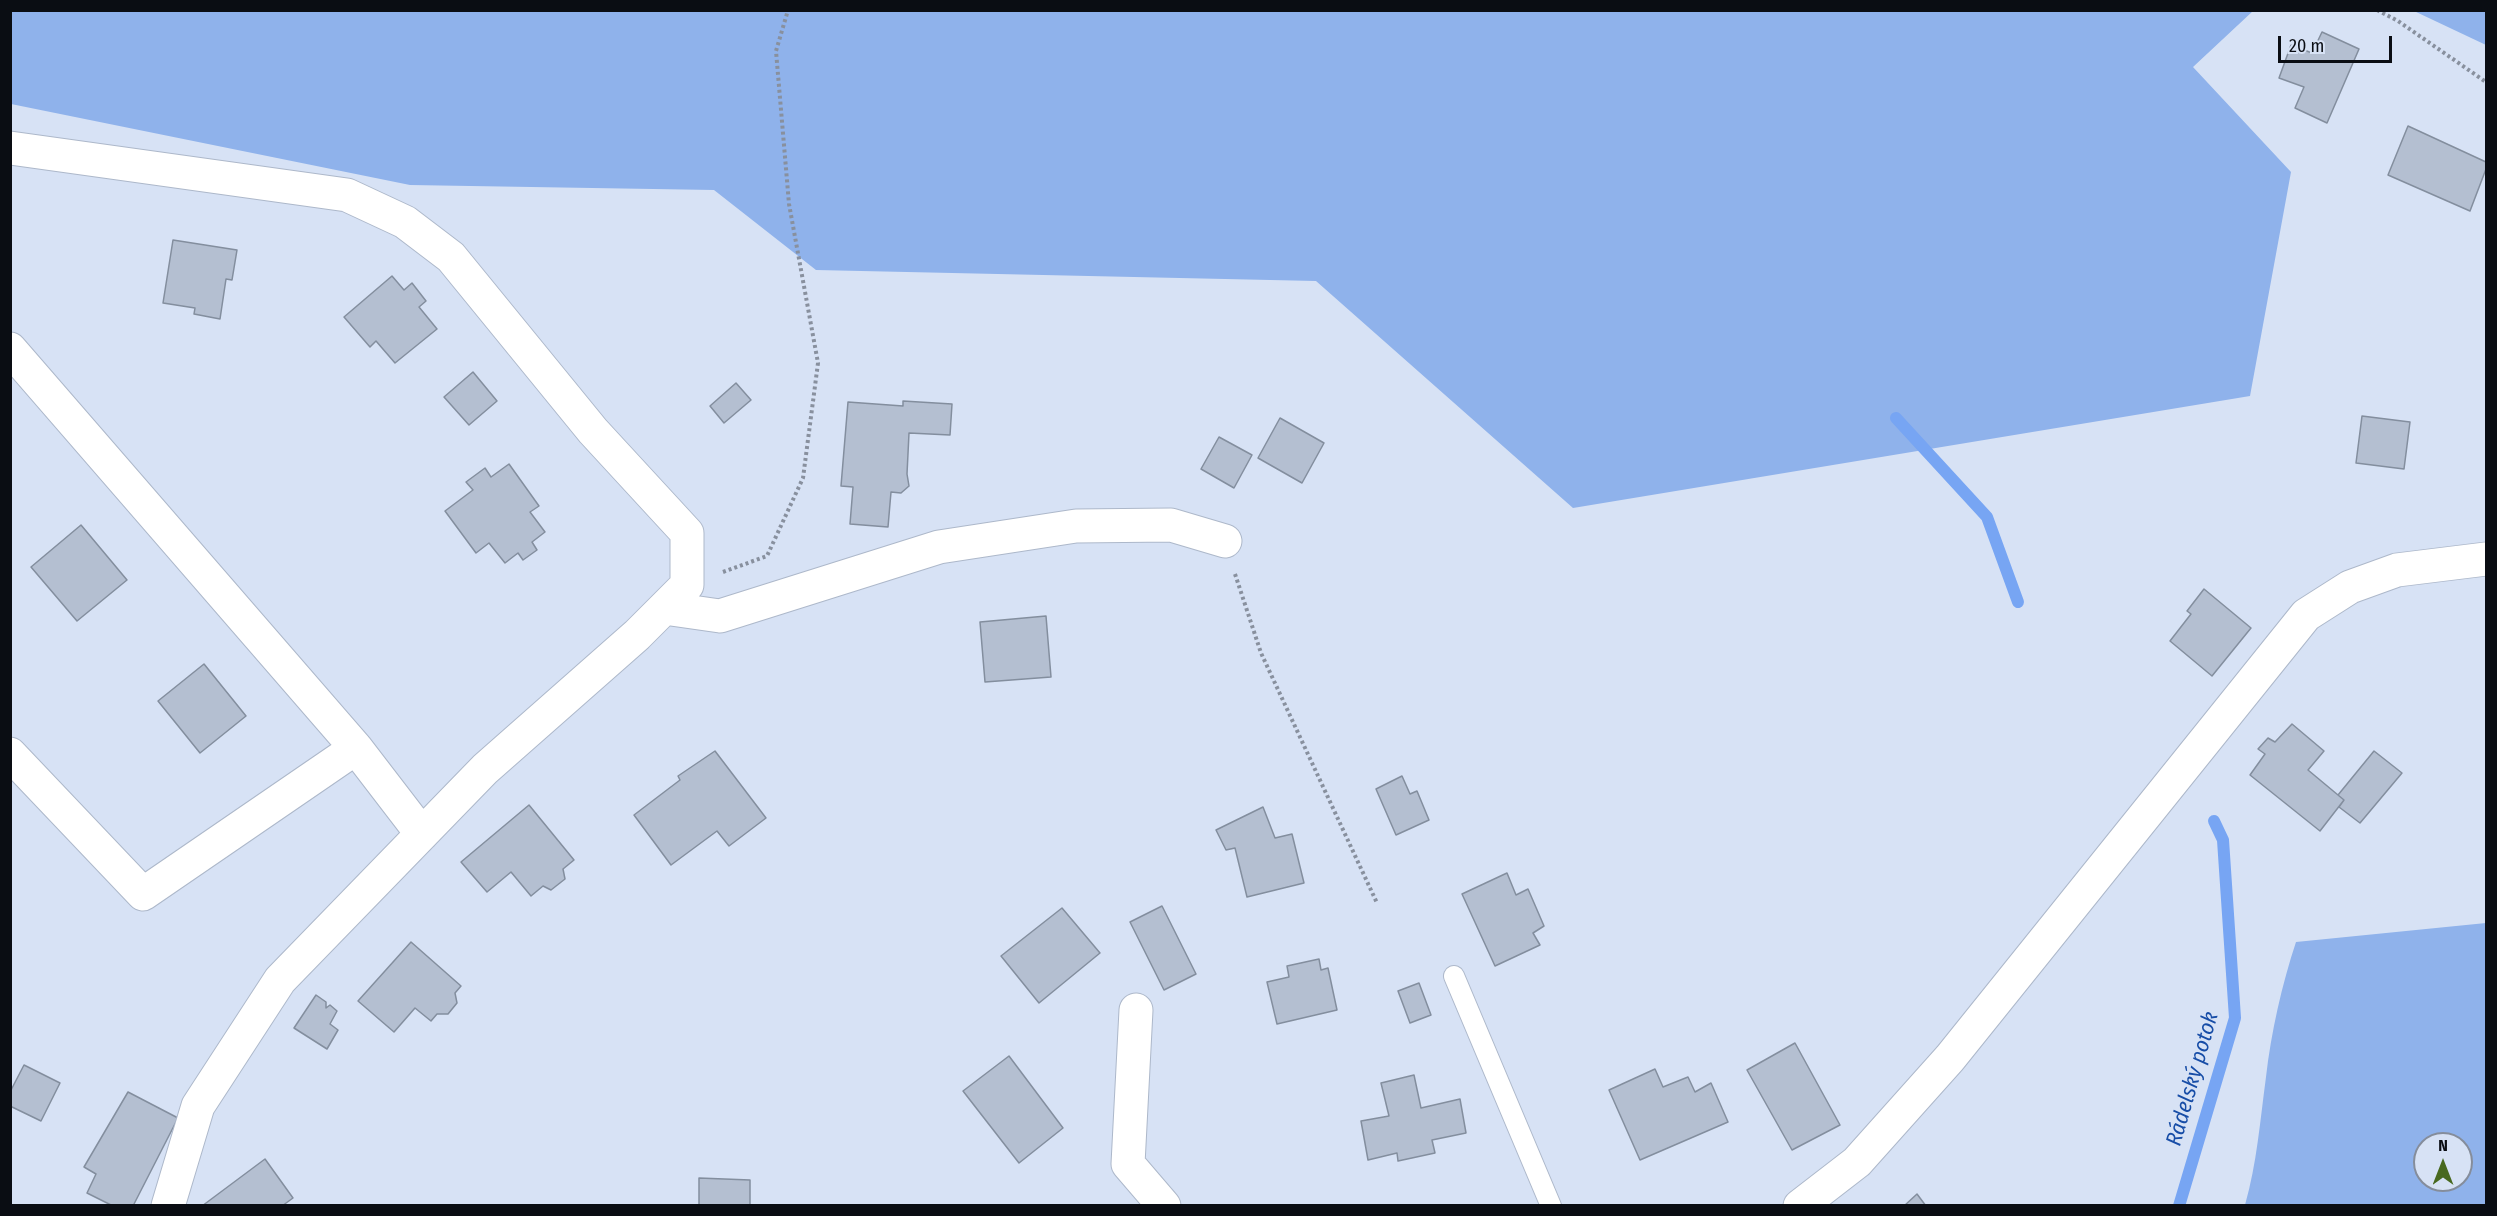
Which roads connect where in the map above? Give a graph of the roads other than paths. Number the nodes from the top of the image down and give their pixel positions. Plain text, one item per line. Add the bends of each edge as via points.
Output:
1 (10, 148) edge
2 (10, 349) edge
3 (1225, 541) road end
4 (2487, 559) edge
5 (664, 608) junction
6 (356, 748) junction
7 (10, 754) edge
8 (422, 834) junction
9 (1454, 976) dead end
10 (1136, 1010) dead end
11 (1801, 1205) edge
12 (168, 1206) edge
13 (1164, 1206) edge
14 (1551, 1206) edge

1 - 5 street via 347,195 405,222 451,257 593,431 687,533 687,585
2 - 6 street
3 - 5 street via 1171,525 1076,526 939,547 720,616
4 - 11 street via 2397,570 2350,587 2306,615 1950,1058 1857,1162
5 - 8 street via 485,770
6 - 7 street via 143,894
6 - 8 street
8 - 12 street via 280,980 198,1106
9 - 14 lane
10 - 13 street via 1128,1164

